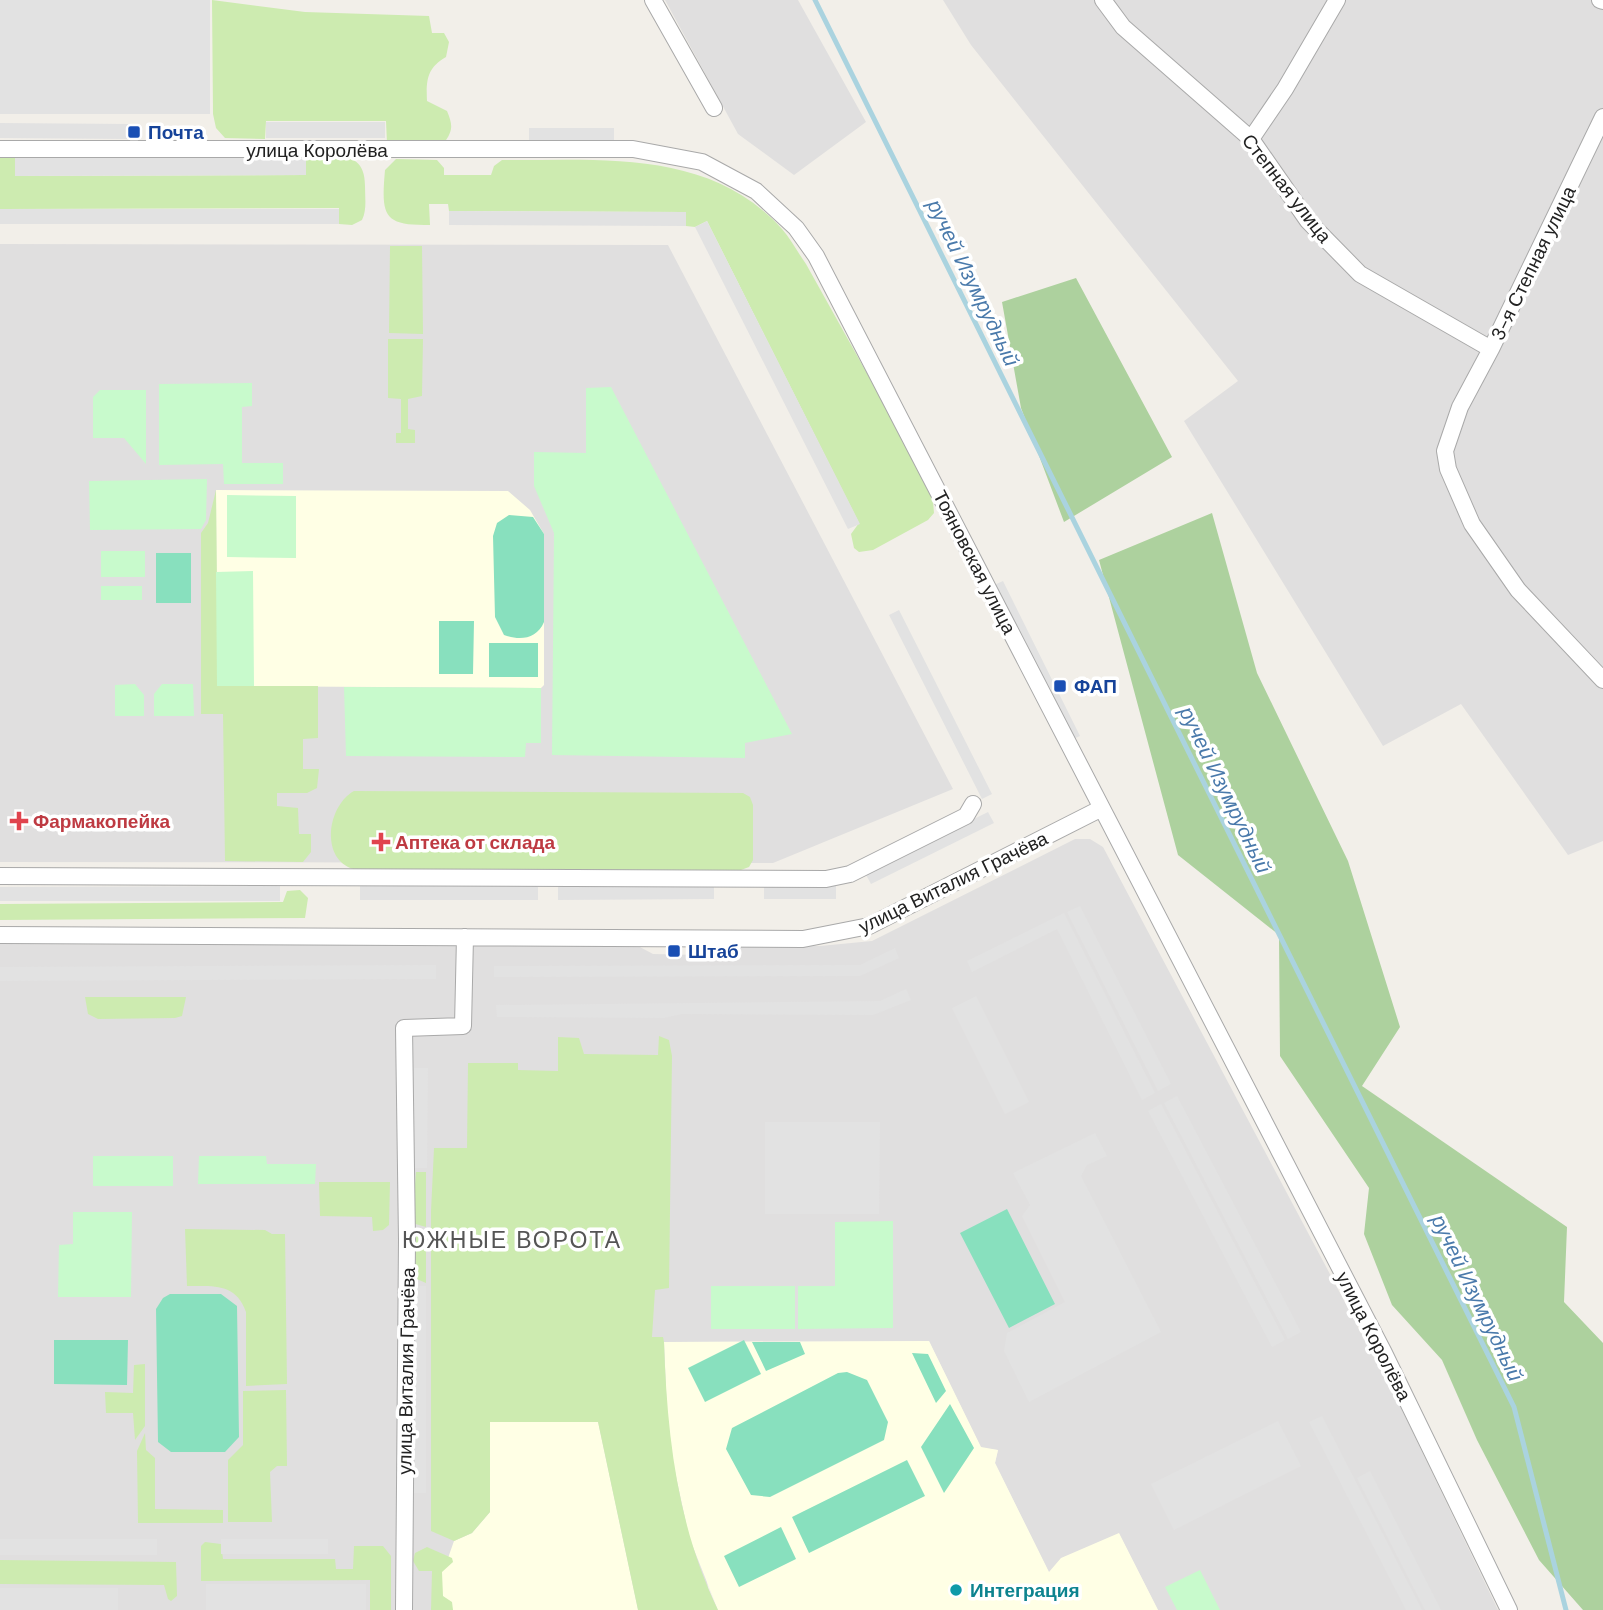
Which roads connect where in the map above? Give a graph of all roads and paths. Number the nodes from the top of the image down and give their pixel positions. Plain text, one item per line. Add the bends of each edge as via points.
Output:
1 (653, 0) edge
2 (1102, 0) edge
3 (1337, 0) edge
4 (714, 108) dead end
5 (1603, 117) edge
6 (1251, 139) junction
7 (0, 149) edge
8 (634, 149) joint
9 (1491, 349) junction
10 (1603, 680) edge
11 (973, 804) dead end
12 (1100, 809) junction
13 (0, 876) edge
14 (0, 935) edge
15 (465, 937) junction
16 (1232, 1065) joint
17 (404, 1610) edge
18 (1508, 1610) edge

1 - 4 street
2 - 6 street, Степная улица via 1124,27
3 - 6 street
5 - 9 street, 3-я Степная улица
6 - 9 street, Степная улица via 1308,221 1360,274
7 - 8 street, улица Королёва
8 - 12 street, Тояновская улица via 702,162 756,191 796,228 816,256
9 - 10 street, 3-я Степная улица via 1460,407 1445,451 1448,469 1472,524 1518,590
11 - 13 street via 966,816 864,868 826,879
12 - 15 street, улица Виталия Грачёва via 869,926 837,935 803,939
12 - 16 street, Тояновская улица
14 - 15 street, улица Виталия Грачёва
15 - 17 street, улица Виталия Грачёва via 463,1026 404,1028
16 - 18 street, улица Королёва via 1384,1353

